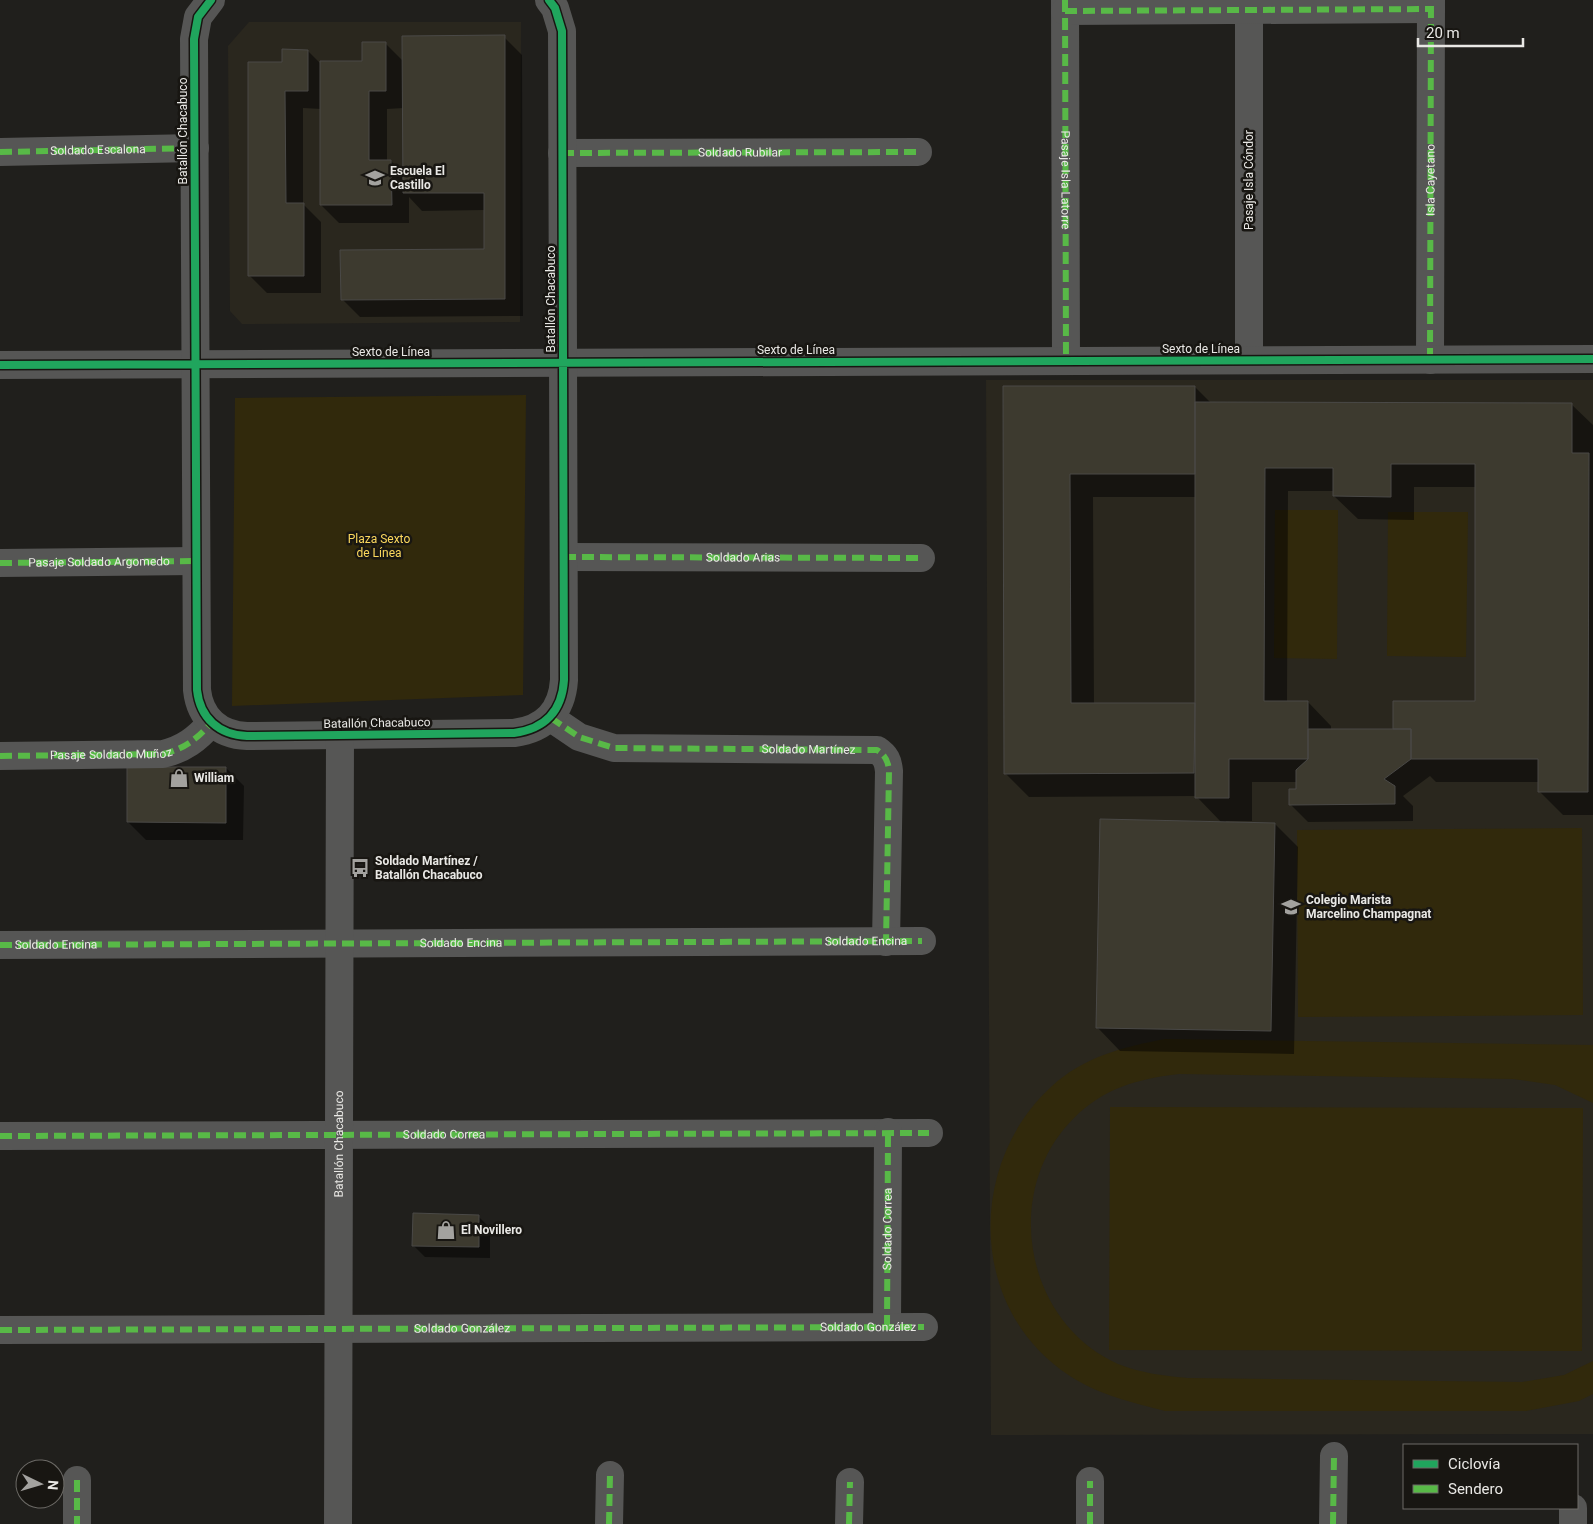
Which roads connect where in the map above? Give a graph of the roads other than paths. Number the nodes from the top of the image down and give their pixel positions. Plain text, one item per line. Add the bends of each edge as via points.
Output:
1 (212, 0) edge
2 (550, 0) edge
3 (1065, 5) edge
4 (1249, 5) edge
5 (1430, 5) edge
6 (194, 148) junction
7 (0, 152) edge
8 (918, 152) dead end
9 (562, 153) junction
10 (1593, 359) edge
11 (1249, 360) junction
12 (1430, 360) junction
13 (1066, 361) junction
14 (563, 362) junction
15 (196, 363) junction
16 (0, 365) edge
17 (564, 557) junction
18 (921, 558) dead end
19 (196, 561) junction
20 (0, 563) edge
21 (550, 718) junction
22 (211, 723) junction
23 (340, 735) junction
24 (0, 756) edge
25 (922, 941) dead end
26 (886, 942) junction
27 (339, 944) junction
28 (0, 945) edge
29 (888, 1132) junction
30 (929, 1132) dead end
31 (339, 1135) junction
32 (0, 1136) edge
33 (887, 1327) junction
34 (924, 1327) dead end
35 (339, 1329) junction
36 (0, 1330) edge
37 (1334, 1456) dead end
38 (610, 1475) dead end
39 (78, 1480) dead end
40 (1090, 1481) dead end
41 (850, 1482) dead end
42 (1573, 1509) edge
43 (78, 1524) edge
44 (338, 1524) edge
45 (609, 1524) edge
46 (849, 1524) edge
47 (1090, 1524) edge
48 (1333, 1524) edge
49 (1573, 1524) edge

1 - 6 street, Batallón Chacabuco via 198,17 194,28
2 - 9 street, Batallón Chacabuco via 562,31
3 - 4 street
3 - 13 street, Pasaje Isla Latorre
4 - 5 street
4 - 11 street, Pasaje Isla Cóndor
5 - 12 street, Isla Cayetano
6 - 7 street, Soldado Escalona
6 - 15 street, Batallón Chacabuco
8 - 9 street, Soldado Rubilar
9 - 14 street, Batallón Chacabuco
10 - 12 street, Sexto de Línea
11 - 12 street, Sexto de Línea
11 - 13 street, Sexto de Línea
13 - 14 street, Sexto de Línea
14 - 15 street, Sexto de Línea
14 - 17 street, Batallón Chacabuco
15 - 16 street, Sexto de Línea
15 - 19 street, Batallón Chacabuco
17 - 18 street, Soldado Arias
17 - 21 street, Batallón Chacabuco via 564,687 558,707
19 - 20 street, Pasaje Soldado Argomedo
19 - 22 street, Batallón Chacabuco via 197,690 199,702
21 - 23 street, Batallón Chacabuco via 540,726 514,733
21 - 26 street, Soldado Martínez via 579,737 614,748 877,750 884,754 889,771
22 - 23 street, Batallón Chacabuco via 234,736
22 - 24 street, Pasaje Soldado Muñoz via 186,746 162,754
23 - 27 street, Batallón Chacabuco
25 - 26 street, Soldado Encina
26 - 27 street, Soldado Encina
27 - 28 street, Soldado Encina
27 - 31 street, Batallón Chacabuco
29 - 30 street, Soldado Correa
29 - 31 street, Soldado Correa
29 - 33 street, Soldado Correa
31 - 32 street, Soldado Correa
31 - 35 street, Batallón Chacabuco
33 - 34 street, Soldado González
33 - 35 street, Soldado González
35 - 36 street, Soldado González
35 - 44 street, Batallón Chacabuco
37 - 48 street
38 - 45 street
39 - 43 street
40 - 47 street
41 - 46 street
42 - 49 street

